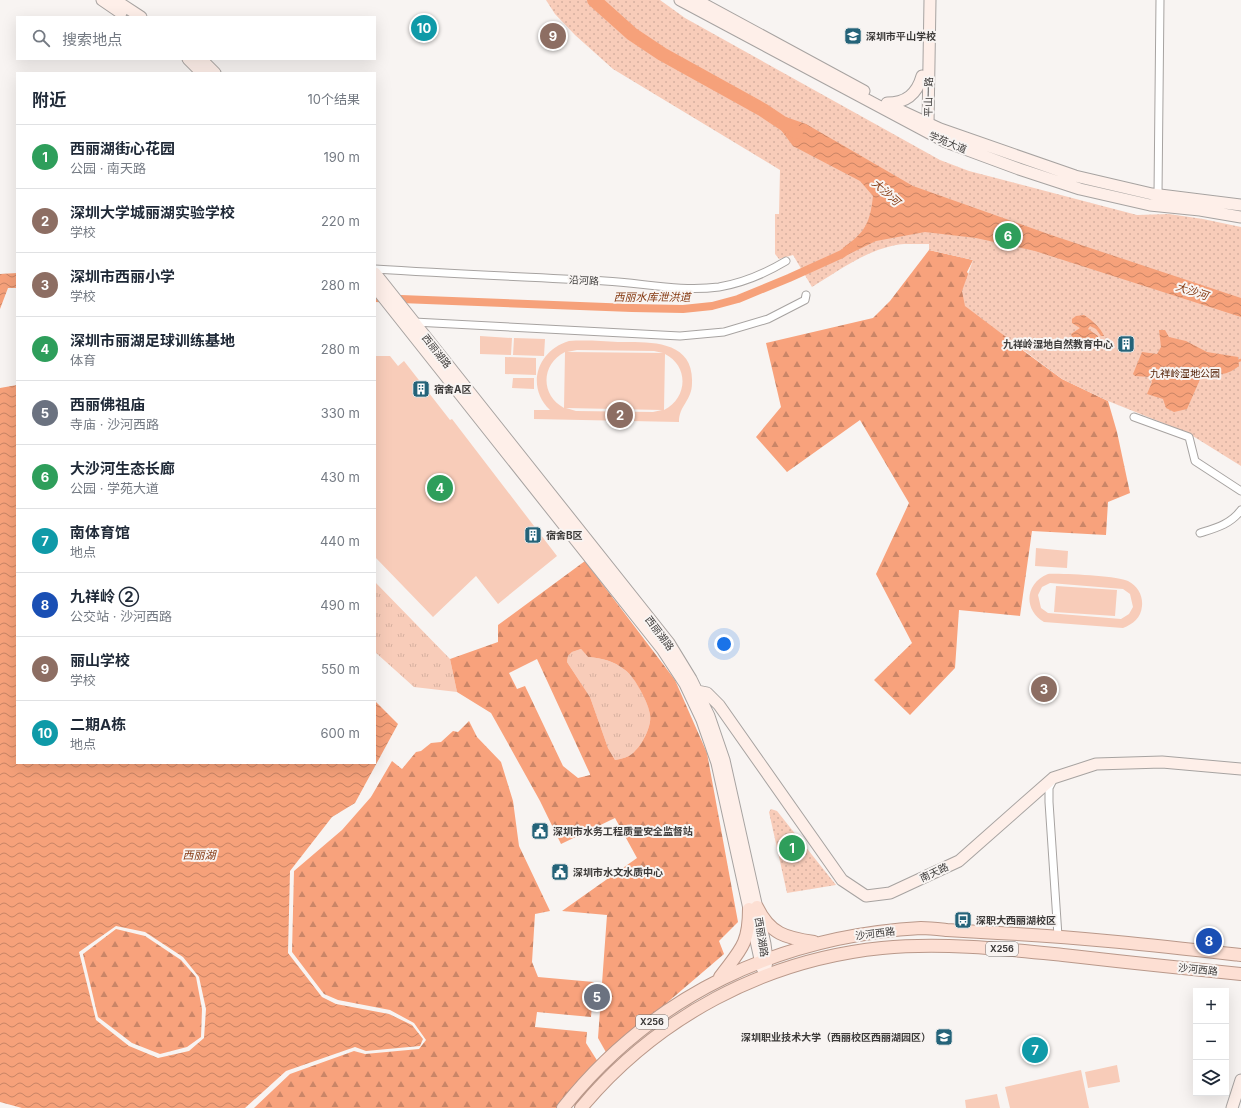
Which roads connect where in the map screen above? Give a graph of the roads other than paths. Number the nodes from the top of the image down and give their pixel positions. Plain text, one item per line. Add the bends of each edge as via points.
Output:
1 (102, 0) edge
2 (115, 0) edge
3 (680, 0) edge
4 (696, 0) edge
5 (923, 0) edge
6 (930, 0) edge
7 (1160, 0) edge
8 (126, 16) edge
9 (140, 16) edge
10 (189, 60) edge
11 (201, 60) edge
12 (201, 72) edge
13 (214, 72) edge
14 (922, 76) junction
15 (887, 103) junction
16 (924, 126) junction
17 (1158, 194) junction
18 (1241, 205) edge
19 (1241, 217) edge
20 (786, 261) dead end
21 (376, 269) edge
22 (376, 275) edge
23 (376, 288) edge
24 (806, 295) dead end
25 (393, 303) junction
26 (414, 322) junction
27 (1134, 417) dead end
28 (1241, 491) edge
29 (1241, 510) edge
30 (1200, 533) dead end
31 (697, 691) junction
32 (1241, 769) edge
33 (1053, 778) junction
34 (753, 908) junction
35 (1058, 936) junction
36 (817, 943) junction
37 (1241, 955) edge
38 (763, 960) junction
39 (1241, 974) edge
40 (765, 975) junction
41 (716, 982) junction
42 (1241, 1080) edge
43 (563, 1108) edge
44 (581, 1108) edge
45 (1232, 1108) edge

1 - 8 street
2 - 9 street
3 - 16 street, 学苑大道
4 - 15 street, 学苑大道
5 - 14 street, 平山一路
6 - 16 street, 平山一路
7 - 17 street
10 - 12 street
11 - 13 street
14 - 15 street via 918,88 909,98 899,103
14 - 16 street, 平山一路
15 - 16 street, 学苑大道
16 - 17 street, 学苑大道 via 1076,176
16 - 19 street, 学苑大道 via 946,142 1080,189 1150,205
17 - 18 street, 学苑大道
20 - 21 street, 沿河路 via 743,281 693,289 666,289 606,281
22 - 25 street
23 - 25 street
24 - 26 street via 804,300 768,319 724,332 680,336
25 - 26 street, 西丽湖路
25 - 34 street, 西丽湖路 via 662,649 684,684 702,720 716,763
26 - 31 street, 西丽湖路 via 669,643
27 - 28 street via 1189,437 1195,461
29 - 30 street via 1220,527
31 - 33 street, 南天路 via 707,693 719,705 842,880 866,896 890,893 959,861
31 - 34 street, 西丽湖路 via 709,716 724,760
32 - 33 street, 南天路 via 1162,762 1096,764
33 - 35 street via 1049,802
34 - 36 main road via 778,934
34 - 38 street, 西丽湖路
34 - 41 main road via 744,946
35 - 36 main road, 沙河西路 / X256 via 923,928 860,934
35 - 37 main road, 沙河西路 / X256
36 - 38 main road, 沙河西路 / X256
38 - 40 street, 西丽湖路
38 - 41 main road, 沙河西路 / X256
39 - 40 main road, 沙河西路 / X256 via 1011,950 925,946 841,954
40 - 44 main road, 沙河西路 / X256 via 708,1002 666,1028 618,1068
41 - 43 main road, 沙河西路 / X256 via 676,1005 636,1034 593,1074
42 - 45 street

